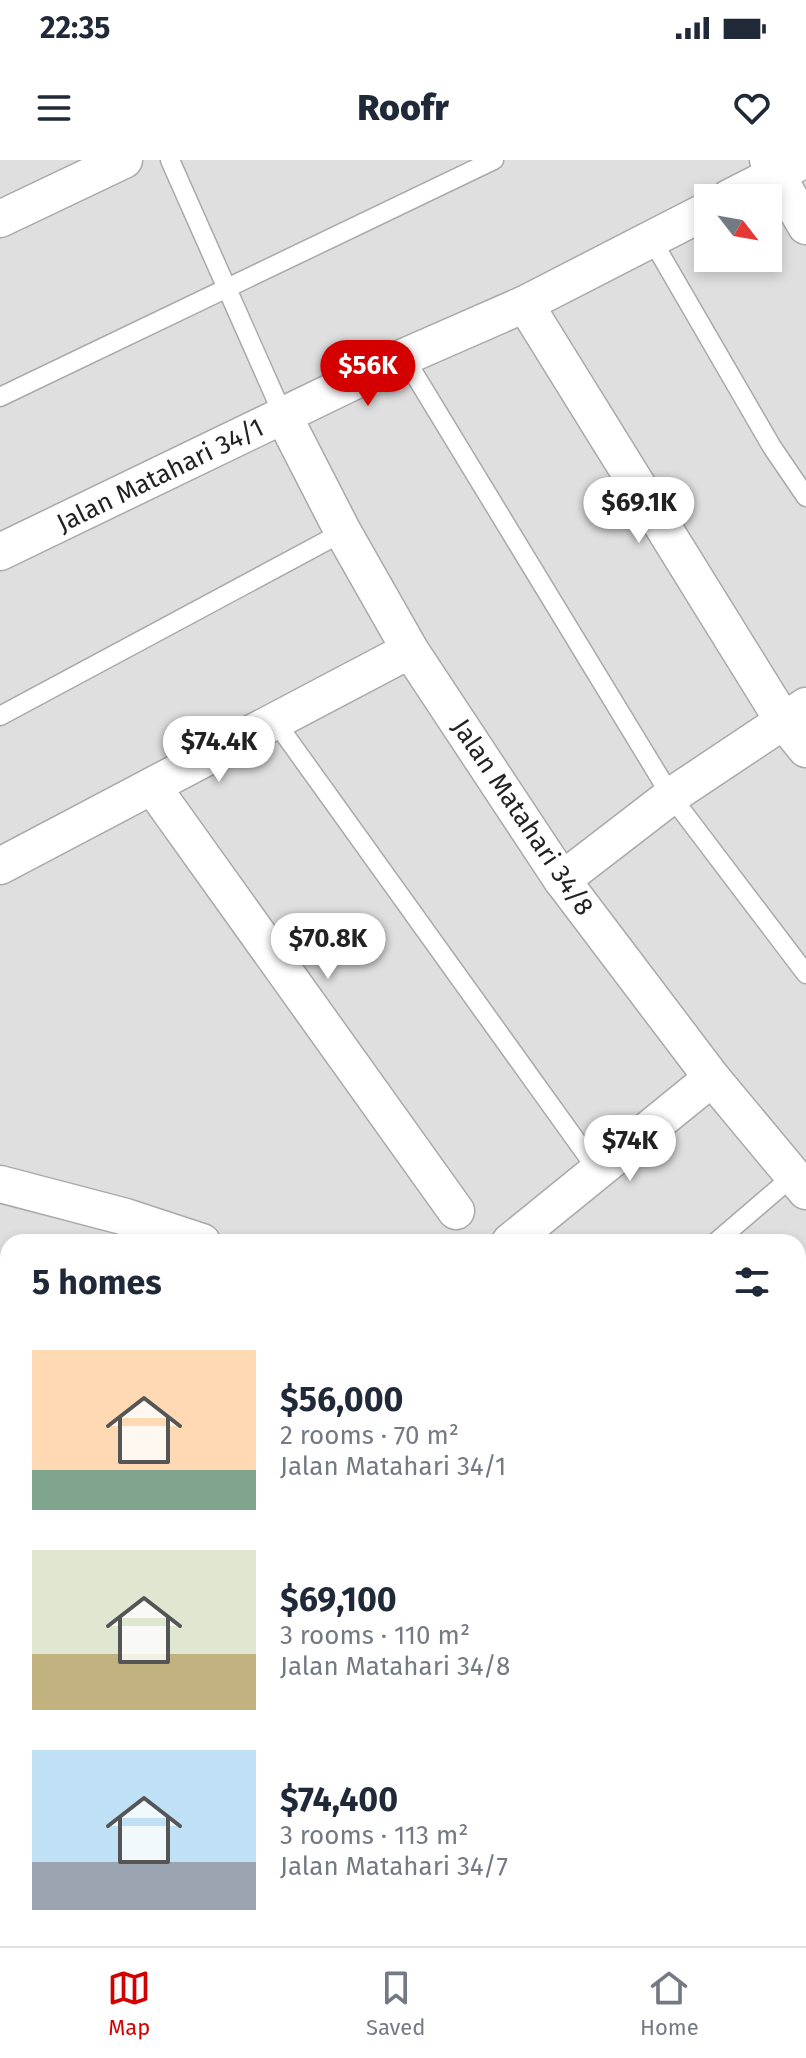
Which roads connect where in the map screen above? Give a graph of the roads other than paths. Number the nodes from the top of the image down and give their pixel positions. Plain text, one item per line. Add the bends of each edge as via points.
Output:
1 (124, 160) edge
2 (170, 160) edge
3 (494, 160) edge
4 (782, 165) edge
5 (751, 184) edge
6 (694, 218) edge
7 (0, 219) edge
8 (806, 226) edge
9 (652, 240) junction
10 (225, 288) junction
11 (525, 304) junction
12 (404, 357) junction
13 (0, 397) edge
14 (283, 415) junction
15 (806, 497) edge
16 (343, 532) junction
17 (0, 552) edge
18 (410, 650) junction
19 (0, 716) edge
20 (275, 721) junction
21 (799, 726) edge
22 (152, 786) junction
23 (671, 796) junction
24 (0, 866) edge
25 (562, 880) junction
26 (806, 974) edge
27 (712, 1078) junction
28 (598, 1171) junction
29 (800, 1183) edge
30 (0, 1184) edge
31 (456, 1211) dead end
32 (178, 1234) edge
33 (520, 1234) edge
34 (727, 1234) edge

1 - 7 street
2 - 10 lane
3 - 10 lane
4 - 5 street
4 - 8 street
6 - 9 street, Jalan Matahari 34/1
9 - 11 street, Jalan Matahari 34/1
9 - 15 lane
10 - 13 lane
10 - 14 lane
11 - 12 street, Jalan Matahari 34/1
11 - 21 street
12 - 14 street, Jalan Matahari 34/1
12 - 23 lane
14 - 16 street, Jalan Matahari 34/8
14 - 17 street, Jalan Matahari 34/1
16 - 18 street, Jalan Matahari 34/8
16 - 19 lane
18 - 20 street
18 - 25 street, Jalan Matahari 34/8
20 - 22 street
20 - 28 lane
21 - 23 street
22 - 24 street
22 - 31 street
23 - 25 street
23 - 26 lane
25 - 27 street, Jalan Matahari 34/8
27 - 28 street
27 - 29 street, Jalan Matahari 34/8
28 - 33 street
29 - 34 lane
30 - 32 street

